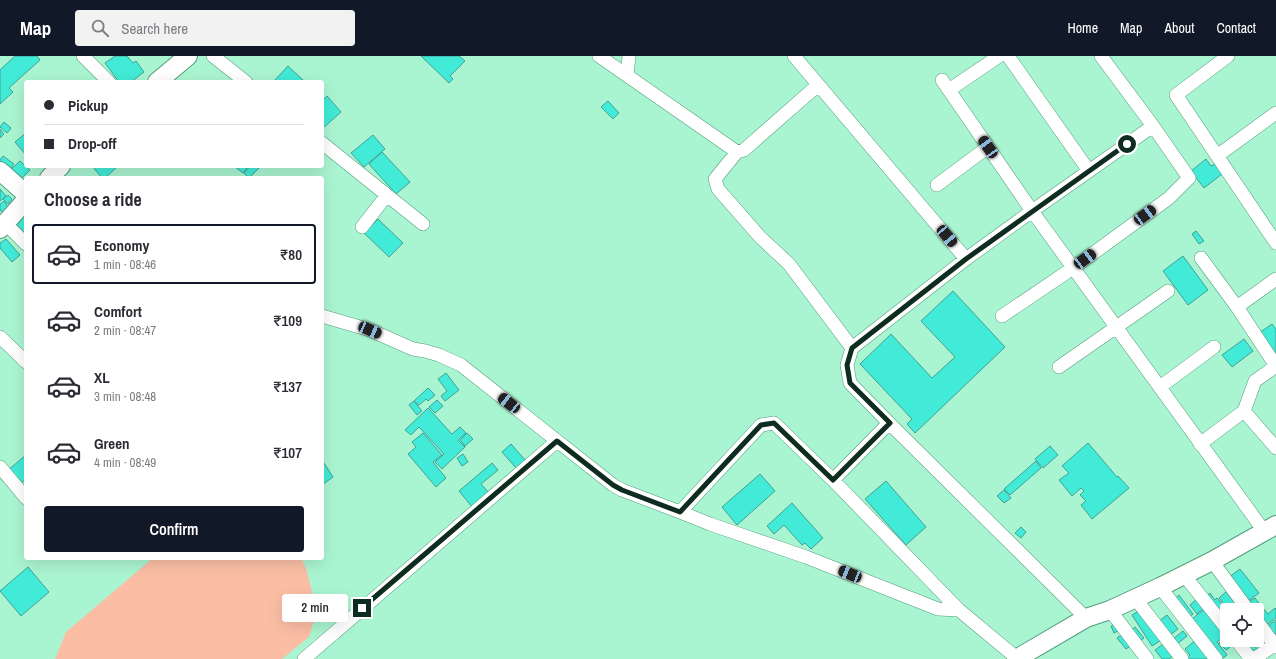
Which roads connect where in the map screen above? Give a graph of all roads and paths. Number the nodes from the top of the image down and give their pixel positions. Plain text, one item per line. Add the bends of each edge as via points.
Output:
1 (83, 56) edge
2 (188, 56) edge
3 (213, 56) edge
4 (599, 56) edge
5 (628, 56) edge
6 (794, 56) edge
7 (999, 56) edge
8 (1008, 56) edge
9 (1101, 56) edge
10 (1228, 56) edge
11 (627, 75) junction
12 (107, 80) edge
13 (159, 80) edge
14 (243, 80) edge
15 (818, 85) junction
16 (1276, 113) edge
17 (1153, 126) junction
18 (324, 145) edge
19 (988, 147) junction
20 (737, 152) junction
21 (1217, 156) junction
22 (59, 168) edge
23 (0, 171) edge
24 (1089, 171) junction
25 (51, 176) edge
26 (937, 185) dead end
27 (24, 192) edge
28 (387, 195) junction
29 (24, 202) edge
30 (1032, 211) junction
31 (423, 224) dead end
32 (2, 226) edge
33 (362, 227) dead end
34 (24, 242) edge
35 (1276, 243) edge
36 (1201, 258) dead end
37 (966, 259) junction
38 (1073, 268) junction
39 (1276, 279) edge
40 (1168, 291) dead end
41 (1237, 307) junction
42 (1002, 316) dead end
43 (324, 317) edge
44 (1116, 326) junction
45 (0, 337) edge
46 (1214, 347) dead end
47 (852, 348) junction
48 (24, 360) edge
49 (1276, 366) edge
50 (1059, 367) dead end
51 (1160, 387) junction
52 (1244, 411) junction
53 (890, 423) junction
54 (557, 441) junction
55 (1200, 444) junction
56 (1276, 448) edge
57 (0, 467) edge
58 (833, 480) junction
59 (24, 496) edge
60 (680, 512) junction
61 (1270, 528) edge
62 (1212, 561) junction
63 (1184, 575) junction
64 (1160, 587) junction
65 (1135, 598) junction
66 (1243, 603) edge
67 (959, 610) junction
68 (1110, 610) junction
69 (1086, 618) junction
70 (1220, 620) edge
71 (1264, 631) edge
72 (1275, 646) edge
73 (1242, 647) edge
74 (304, 659) edge
75 (1017, 659) edge
76 (1147, 659) edge
77 (1182, 659) edge
78 (1216, 659) edge
79 (1253, 659) edge

1 - 12 street
2 - 13 street
3 - 14 street
4 - 11 street
5 - 11 street
6 - 15 street
7 - 19 street via 945,85
8 - 24 street
9 - 17 street
10 - 21 street via 1176,95
11 - 20 street
15 - 20 street via 744,150
15 - 37 street
16 - 21 street
17 - 24 street
17 - 38 street via 1189,178 1169,198
18 - 28 street
19 - 26 street
19 - 30 street
20 - 47 street via 715,179 718,189 760,237 789,264
21 - 35 street
22 - 25 street
23 - 27 street
24 - 30 street
28 - 31 street
28 - 33 street
29 - 32 street
30 - 37 street
30 - 38 street
32 - 34 street
36 - 41 street
37 - 47 street
38 - 42 street
38 - 44 street
39 - 41 street
40 - 44 street
41 - 49 street
43 - 54 street via 370,330 413,349 439,355 461,365
44 - 50 street
44 - 51 street
45 - 48 street
46 - 51 street
47 - 53 street via 847,365 850,383
49 - 52 street via 1255,381
51 - 55 street
52 - 55 street
52 - 56 street
53 - 58 street
53 - 69 street
54 - 60 street via 613,485
54 - 74 street
55 - 61 street
57 - 59 street
58 - 60 street via 774,423 761,425
58 - 67 street
60 - 67 street via 806,557 938,609
61 - 62 street
62 - 63 street
62 - 66 street
63 - 64 street
63 - 70 street
64 - 65 street
64 - 78 street
65 - 68 street
65 - 77 street
67 - 75 street
68 - 69 street
68 - 76 street
69 - 75 street
71 - 72 street
72 - 79 street
73 - 79 street

